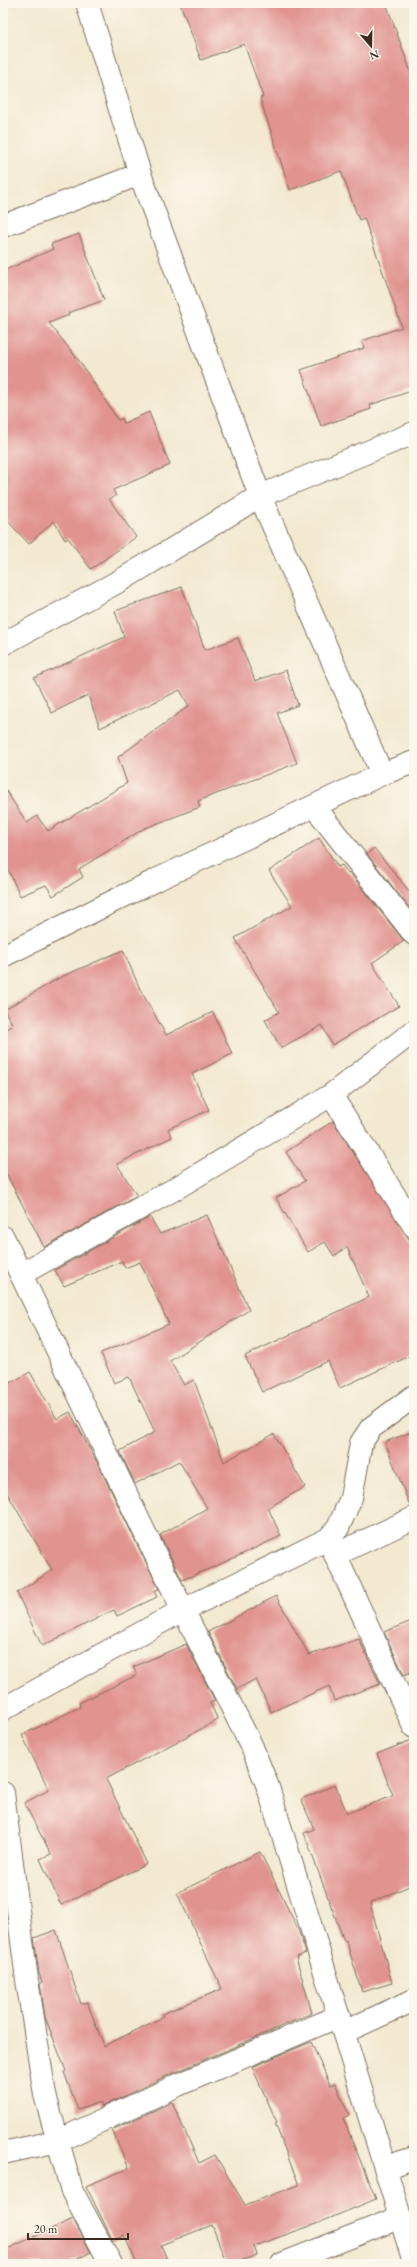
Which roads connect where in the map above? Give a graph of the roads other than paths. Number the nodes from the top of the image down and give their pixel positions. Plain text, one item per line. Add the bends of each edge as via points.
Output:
1 (87, 3) edge
2 (140, 174) junction
3 (3, 226) edge
4 (414, 433) edge
5 (260, 496) junction
6 (3, 644) edge
7 (414, 762) edge
8 (382, 774) junction
9 (314, 806) junction
10 (414, 934) edge
11 (3, 956) edge
12 (414, 1031) edge
13 (330, 1095) junction
14 (414, 1226) edge
15 (3, 1237) edge
16 (21, 1274) junction
17 (414, 1396) edge
18 (414, 1518) edge
19 (331, 1547) junction
20 (183, 1610) junction
21 (3, 1709) edge
22 (413, 1723) edge
23 (3, 1793) edge
24 (414, 2000) edge
25 (342, 2024) junction
26 (58, 2141) junction
27 (3, 2153) edge
28 (414, 2158) edge
29 (386, 2167) junction
30 (401, 2217) junction
31 (414, 2262) edge
32 (111, 2264) edge
33 (282, 2264) edge

1 - 2 street
2 - 3 street
2 - 5 street
4 - 5 street
5 - 6 street via 123,579
5 - 8 street
7 - 8 street
8 - 9 street
9 - 10 street
9 - 11 street
12 - 13 street
13 - 14 street
13 - 16 street via 173,1190
15 - 16 street
16 - 20 street
17 - 19 street via 371,1428 361,1443 351,1498
18 - 19 street
19 - 20 street
19 - 22 street
20 - 21 street
20 - 25 street via 252,1747 268,1787
23 - 26 street via 43,2088
24 - 25 street
25 - 26 street via 178,2085
25 - 29 street
26 - 27 street
26 - 32 street via 72,2191
28 - 29 street
29 - 30 street
30 - 31 street
30 - 33 street

